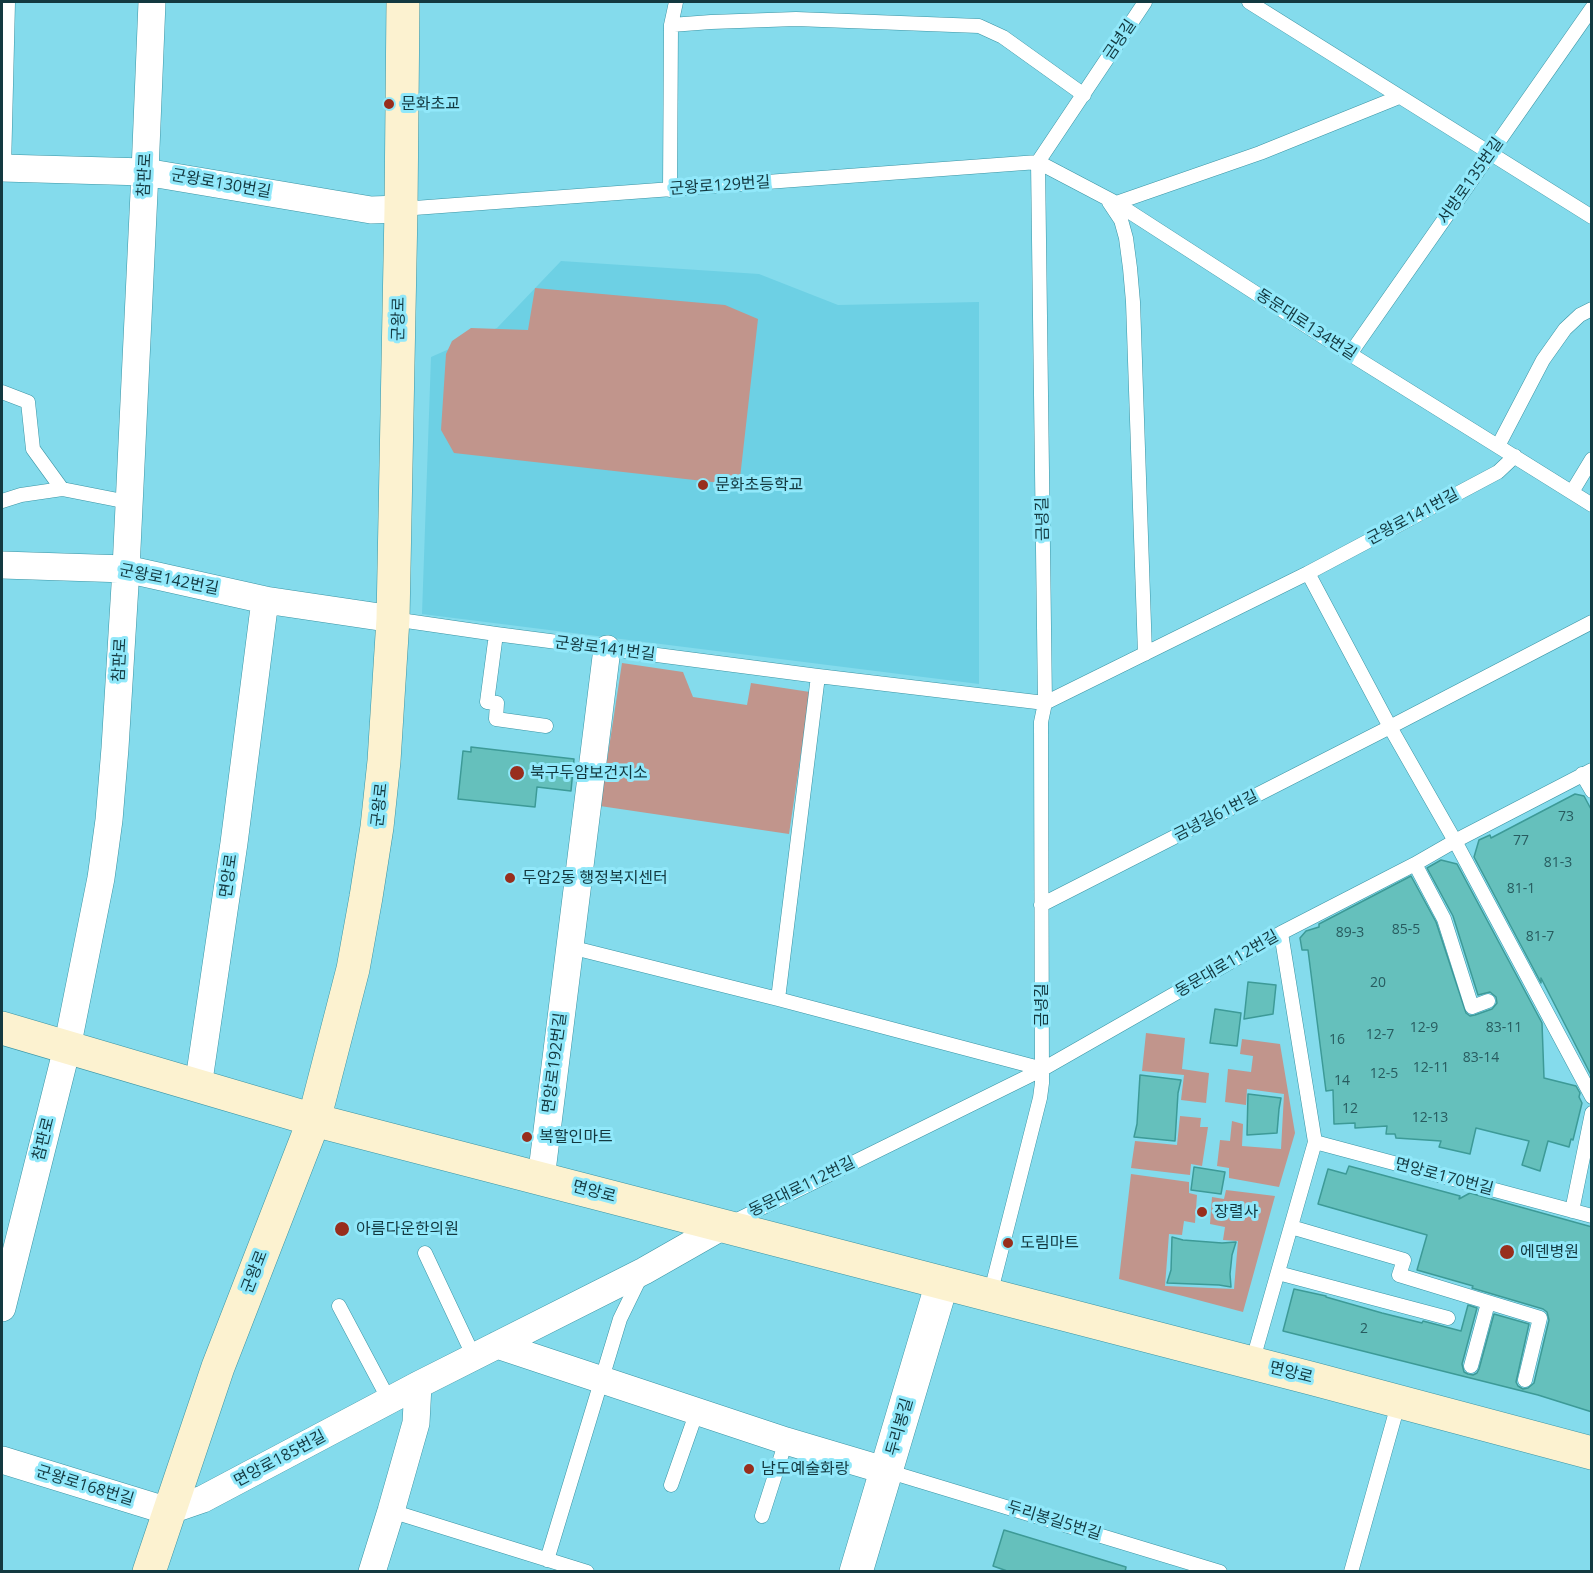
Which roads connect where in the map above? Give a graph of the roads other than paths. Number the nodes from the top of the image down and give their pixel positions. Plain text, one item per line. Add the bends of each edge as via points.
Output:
1 (8, 2) edge
2 (152, 2) edge
3 (403, 2) edge
4 (676, 2) edge
5 (1146, 2) edge
6 (1249, 2) edge
7 (1592, 8) edge
8 (671, 25) junction
9 (1084, 94) junction
10 (1399, 97) junction
11 (1491, 153) junction
12 (1038, 162) junction
13 (3, 168) edge
14 (145, 172) junction
15 (670, 190) junction
16 (1111, 200) junction
17 (401, 209) junction
18 (1592, 217) edge
19 (1586, 312) edge
20 (1350, 354) junction
21 (2, 392) edge
22 (1498, 446) junction
23 (1515, 456) junction
24 (1592, 459) edge
25 (62, 489) junction
26 (1572, 492) junction
27 (2, 501) edge
28 (128, 502) junction
29 (1592, 505) edge
30 (2, 565) edge
31 (126, 569) junction
32 (1308, 573) junction
33 (265, 600) junction
34 (393, 619) junction
35 (1592, 621) edge
36 (496, 634) junction
37 (607, 649) junction
38 (1145, 654) junction
39 (818, 676) junction
40 (1046, 703) junction
41 (546, 726) dead end
42 (1390, 727) junction
43 (1587, 772) edge
44 (1592, 791) edge
45 (1455, 841) junction
46 (1415, 864) junction
47 (1041, 905) junction
48 (1281, 933) junction
49 (570, 947) junction
50 (778, 999) junction
51 (1488, 1001) dead end
52 (2, 1028) edge
53 (67, 1048) junction
54 (1042, 1069) junction
55 (198, 1087) junction
56 (1592, 1097) edge
57 (1592, 1113) edge
58 (314, 1120) junction
59 (1316, 1142) junction
60 (541, 1179) junction
61 (1572, 1211) junction
62 (1592, 1216) edge
63 (723, 1226) junction
64 (1291, 1227) junction
65 (425, 1253) dead end
66 (644, 1271) junction
67 (1278, 1273) junction
68 (942, 1283) junction
69 (990, 1295) junction
70 (1488, 1303) junction
71 (339, 1306) dead end
72 (2, 1308) edge
73 (1448, 1317) dead end
74 (486, 1351) junction
75 (1252, 1363) junction
76 (1471, 1366) dead end
77 (600, 1380) junction
78 (1525, 1380) dead end
79 (418, 1385) junction
80 (389, 1400) junction
81 (1399, 1401) junction
82 (697, 1411) junction
83 (786, 1441) junction
84 (1592, 1453) edge
85 (2, 1460) edge
86 (887, 1471) junction
87 (671, 1485) dead end
88 (168, 1511) junction
89 (391, 1511) junction
90 (762, 1516) dead end
91 (547, 1560) junction
92 (149, 1572) edge
93 (372, 1572) edge
94 (587, 1572) edge
95 (856, 1572) edge
96 (1220, 1572) edge
97 (1351, 1572) edge

1 - 13 lane, 군왕로130번길
2 - 14 street, 참판로
3 - 17 main road, 군왕로
4 - 8 lane
5 - 9 lane, 금녕길
6 - 10 lane
7 - 11 lane, 서방로135번길
8 - 9 lane via 796,19 979,26 1003,37
8 - 15 lane
9 - 12 lane, 금녕길
10 - 11 lane
10 - 16 lane via 1260,153
11 - 18 lane
11 - 20 lane, 서방로135번길
12 - 15 lane, 군왕로129번길
12 - 16 lane, 동문대로134번길
12 - 40 lane, 금녕길
13 - 14 street, 군왕로130번길
14 - 17 street, 군왕로130번길 via 371,210
14 - 28 street, 참판로
15 - 17 lane, 군왕로129번길
16 - 20 lane, 동문대로134번길
16 - 38 lane via 1121,220 1130,268
17 - 34 main road, 군왕로
19 - 22 lane via 1565,329 1543,360
20 - 22 lane, 동문대로134번길
21 - 25 lane via 28,402 33,449
22 - 23 lane, 동문대로134번길
23 - 26 lane, 동문대로134번길
23 - 32 lane, 군왕로141번길 via 1498,472
24 - 26 lane
25 - 27 lane
25 - 28 lane
26 - 29 lane, 동문대로134번길
28 - 31 street, 참판로
30 - 31 street, 군왕로142번길
31 - 33 street, 군왕로142번길
31 - 53 street, 참판로 via 109,820
32 - 38 lane, 군왕로141번길
32 - 42 lane
33 - 34 street, 군왕로142번길
33 - 55 street, 면앙로
34 - 36 lane, 군왕로141번길
34 - 58 main road, 군왕로 via 376,838 353,969
35 - 42 lane, 금녕길61번길
36 - 37 lane, 군왕로141번길
36 - 41 lane via 487,702 497,703 495,719
37 - 39 lane, 군왕로141번길
37 - 49 street, 면앙로192번길
38 - 40 lane, 군왕로141번길
39 - 40 lane, 군왕로141번길
39 - 50 lane
40 - 47 lane, 금녕길 via 1041,722
42 - 45 lane
42 - 47 lane, 금녕길61번길
43 - 44 lane, 동문대로112번길
43 - 45 lane, 동문대로112번길
45 - 46 lane, 동문대로112번길
45 - 56 lane
46 - 48 lane, 동문대로112번길
46 - 51 lane via 1444,919 1472,1006
47 - 54 lane, 금녕길
48 - 54 lane, 동문대로112번길
48 - 59 lane
49 - 50 lane
49 - 60 street, 면앙로192번길
50 - 54 lane
52 - 53 main road, 면앙로
53 - 55 main road, 면앙로
53 - 72 street, 참판로
54 - 63 lane, 동문대로112번길
54 - 69 lane via 1040,1098
55 - 58 main road, 면앙로
57 - 61 lane
58 - 60 main road, 면앙로
58 - 88 main road, 군왕로 via 218,1367
59 - 61 lane, 면앙로170번길
59 - 64 lane
60 - 63 main road, 면앙로
61 - 62 lane, 면앙로170번길
63 - 66 street, 면앙로185번길
63 - 68 main road, 면앙로
64 - 67 lane
64 - 70 lane via 1404,1260 1399,1275
65 - 74 lane
66 - 74 street, 면앙로185번길
66 - 77 lane via 620,1318
67 - 73 lane
67 - 75 lane
68 - 69 main road, 면앙로
68 - 86 street, 두리봉길
69 - 75 main road, 면앙로
70 - 76 lane
70 - 78 lane via 1540,1318
71 - 80 lane
74 - 77 street
74 - 79 street, 면앙로185번길
75 - 81 main road, 면앙로
77 - 82 street
77 - 91 lane
79 - 80 street, 면앙로185번길
79 - 89 street via 416,1423
80 - 88 street, 면앙로185번길 via 203,1499
81 - 84 main road, 면앙로
81 - 97 lane
82 - 83 street
82 - 87 lane
83 - 86 street
83 - 90 lane
85 - 88 street, 군왕로168번길
86 - 95 street, 두리봉길
86 - 96 lane, 두리봉길5번길
88 - 92 main road, 군왕로
89 - 91 lane
89 - 93 street
91 - 94 lane

